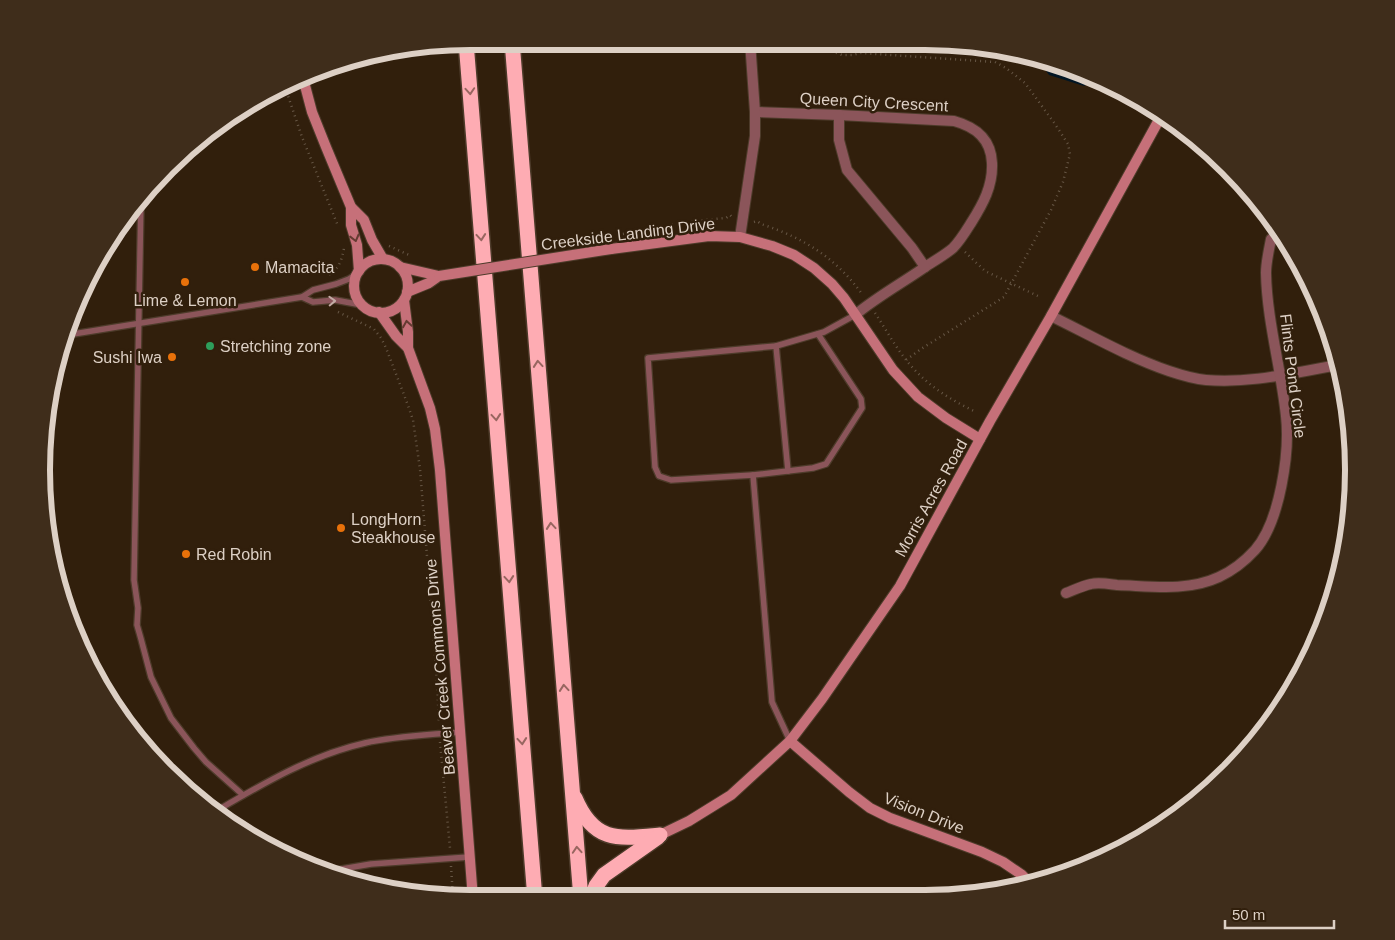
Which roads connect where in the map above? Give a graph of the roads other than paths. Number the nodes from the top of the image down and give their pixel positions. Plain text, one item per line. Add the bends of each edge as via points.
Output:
1 (467, 50) edge
2 (513, 50) edge
3 (750, 50) edge
4 (305, 84) edge
5 (755, 112) junction
6 (839, 115) junction
7 (1158, 121) edge
8 (351, 206) junction
9 (141, 209) edge
10 (740, 237) junction
11 (1271, 239) dead end
12 (383, 259) junction
13 (400, 267) junction
14 (925, 267) junction
15 (359, 272) junction
16 (439, 276) junction
17 (406, 296) junction
18 (302, 297) junction
19 (362, 304) junction
20 (379, 312) junction
21 (855, 314) junction
22 (1052, 316) junction
23 (139, 324) junction
24 (73, 333) edge
25 (818, 334) junction
26 (776, 346) junction
27 (408, 348) junction
28 (1332, 366) edge
29 (1280, 375) junction
30 (980, 439) junction
31 (788, 471) junction
32 (753, 475) junction
33 (1066, 594) dead end
34 (460, 732) junction
35 (790, 740) junction
36 (572, 792) junction
37 (243, 795) junction
38 (221, 808) edge
39 (660, 835) junction
40 (469, 857) junction
41 (339, 869) edge
42 (1025, 878) edge
43 (472, 890) edge
44 (534, 890) edge
45 (580, 890) edge
46 (594, 890) edge

1 -> 44 highway
36 -> 2 highway
3 - 5 street
4 - 8 street via 312,112
5 - 6 street, Queen City Crescent
5 - 10 street via 755,136
6 - 14 street via 839,140 848,170
6 - 14 street, Queen City Crescent via 954,121 976,130 989,145 993,171 987,197 953,248
7 - 22 street, Morris Acres Road
8 - 12 street via 364,220
8 -> 15 street
9 - 23 lane
10 - 16 street, Creekside Landing Drive, bridge via 709,236
10 - 21 street, Creekside Landing Drive via 780,249 814,268 832,284
11 - 29 street, Flints Pond Circle via 1266,270 1267,293
12 - 13 street
12 - 15 street via 370,262
13 - 16 street, Creekside Landing Drive
13 - 17 street via 407,279
14 - 21 street, Queen City Crescent
15 - 18 lane
15 - 19 street via 355,280 356,293
16 - 17 street, Creekside Landing Drive
17 - 20 street via 400,306
27 -> 17 street, Beaver Creek Commons Drive
18 -> 19 lane via 313,302 335,300
18 - 23 lane
19 - 20 street
20 - 27 street, Beaver Creek Commons Drive
21 - 25 lane
21 - 30 street, Creekside Landing Drive via 893,370 918,397
22 - 29 street via 1154,366 1183,375 1205,380 1241,381
22 - 30 street, Morris Acres Road
23 - 24 lane
23 - 37 lane via 134,580 137,625 151,677 170,718 206,762
25 - 26 lane
25 - 31 lane via 861,399 862,408 826,464
26 - 31 lane
26 - 32 lane via 648,358 655,467 659,476 671,480
27 - 34 street, Beaver Creek Commons Drive via 430,408 438,450
28 - 29 street
29 - 33 street, Flints Pond Circle via 1286,417 1285,464 1276,506 1256,549 1231,570 1203,583 1165,587 1092,584
30 - 35 street, Morris Acres Road via 900,586
31 - 32 lane
32 - 35 lane via 772,702
34 - 37 lane via 363,744 318,758
34 - 40 street, Beaver Creek Commons Drive
35 - 39 street, Morris Acres Road via 731,795
35 - 42 street, Vision Drive via 870,808 982,852
36 - 39 highway via 586,818 605,835 626,838
45 -> 36 highway
37 - 38 lane
39 - 46 highway via 604,874
40 - 41 lane
40 - 43 street, Beaver Creek Commons Drive

